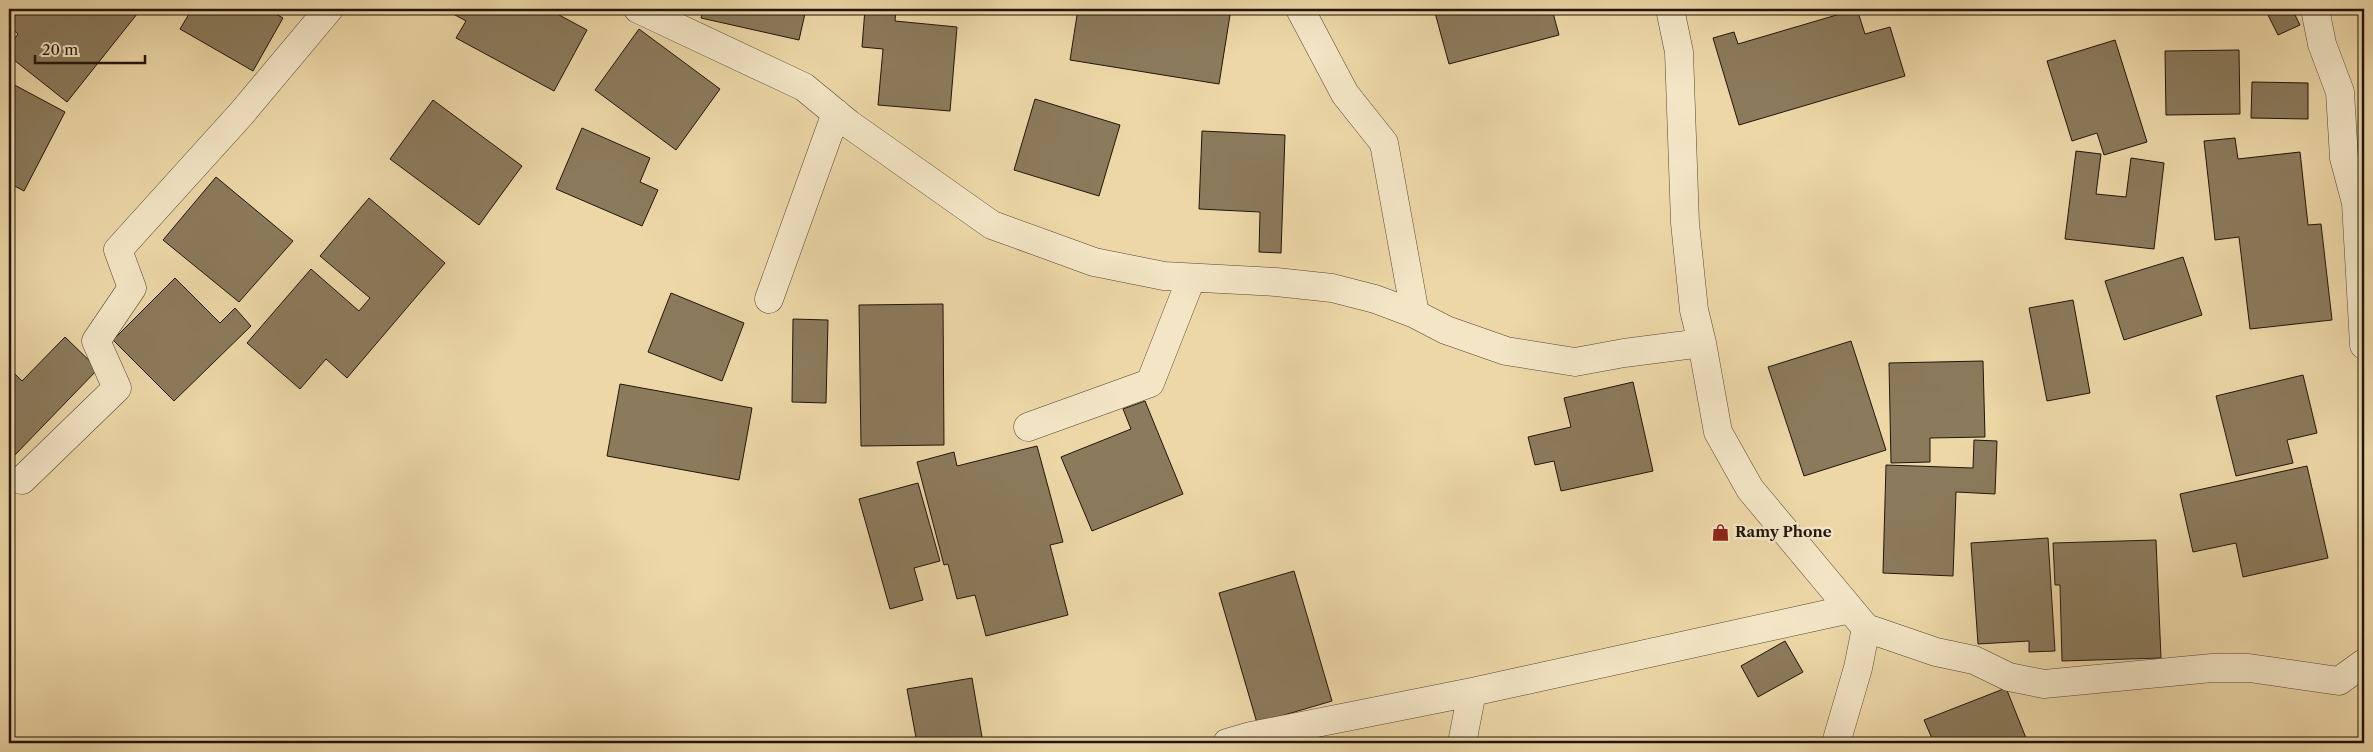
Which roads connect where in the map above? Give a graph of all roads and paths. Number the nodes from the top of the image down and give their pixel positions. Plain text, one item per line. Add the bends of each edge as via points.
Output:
1 (330, 9) edge
2 (638, 9) edge
3 (1300, 9) edge
4 (1670, 9) edge
5 (2315, 9) edge
6 (836, 113) junction
7 (1191, 278) junction
8 (2363, 297) edge
9 (769, 299) dead end
10 (1415, 314) junction
11 (1702, 344) junction
12 (2364, 345) edge
13 (1028, 427) dead end
14 (22, 480) dead end
15 (1858, 618) junction
16 (2364, 663) edge
17 (1472, 692) junction
18 (1227, 743) edge
19 (1462, 743) edge
20 (1836, 743) edge

1 - 14 street via 241,114 118,250 132,288 96,341 117,388
2 - 6 street via 804,87
3 - 10 street via 1345,94 1384,143
4 - 11 street via 1679,52 1685,223 1694,310
5 - 8 street via 2322,44 2340,92 2344,158 2356,203
6 - 7 street via 992,225 1094,262
6 - 9 street
7 - 10 street via 1332,288
7 - 13 street via 1150,383
8 - 12 street
10 - 11 street via 1446,330 1506,350 1574,362
11 - 15 street via 1718,432 1750,489
15 - 16 street via 1936,652 1974,660 2009,677 2044,684 2212,668 2249,668 2339,681
15 - 17 street
15 - 20 street via 1858,668
17 - 18 street
17 - 19 street

